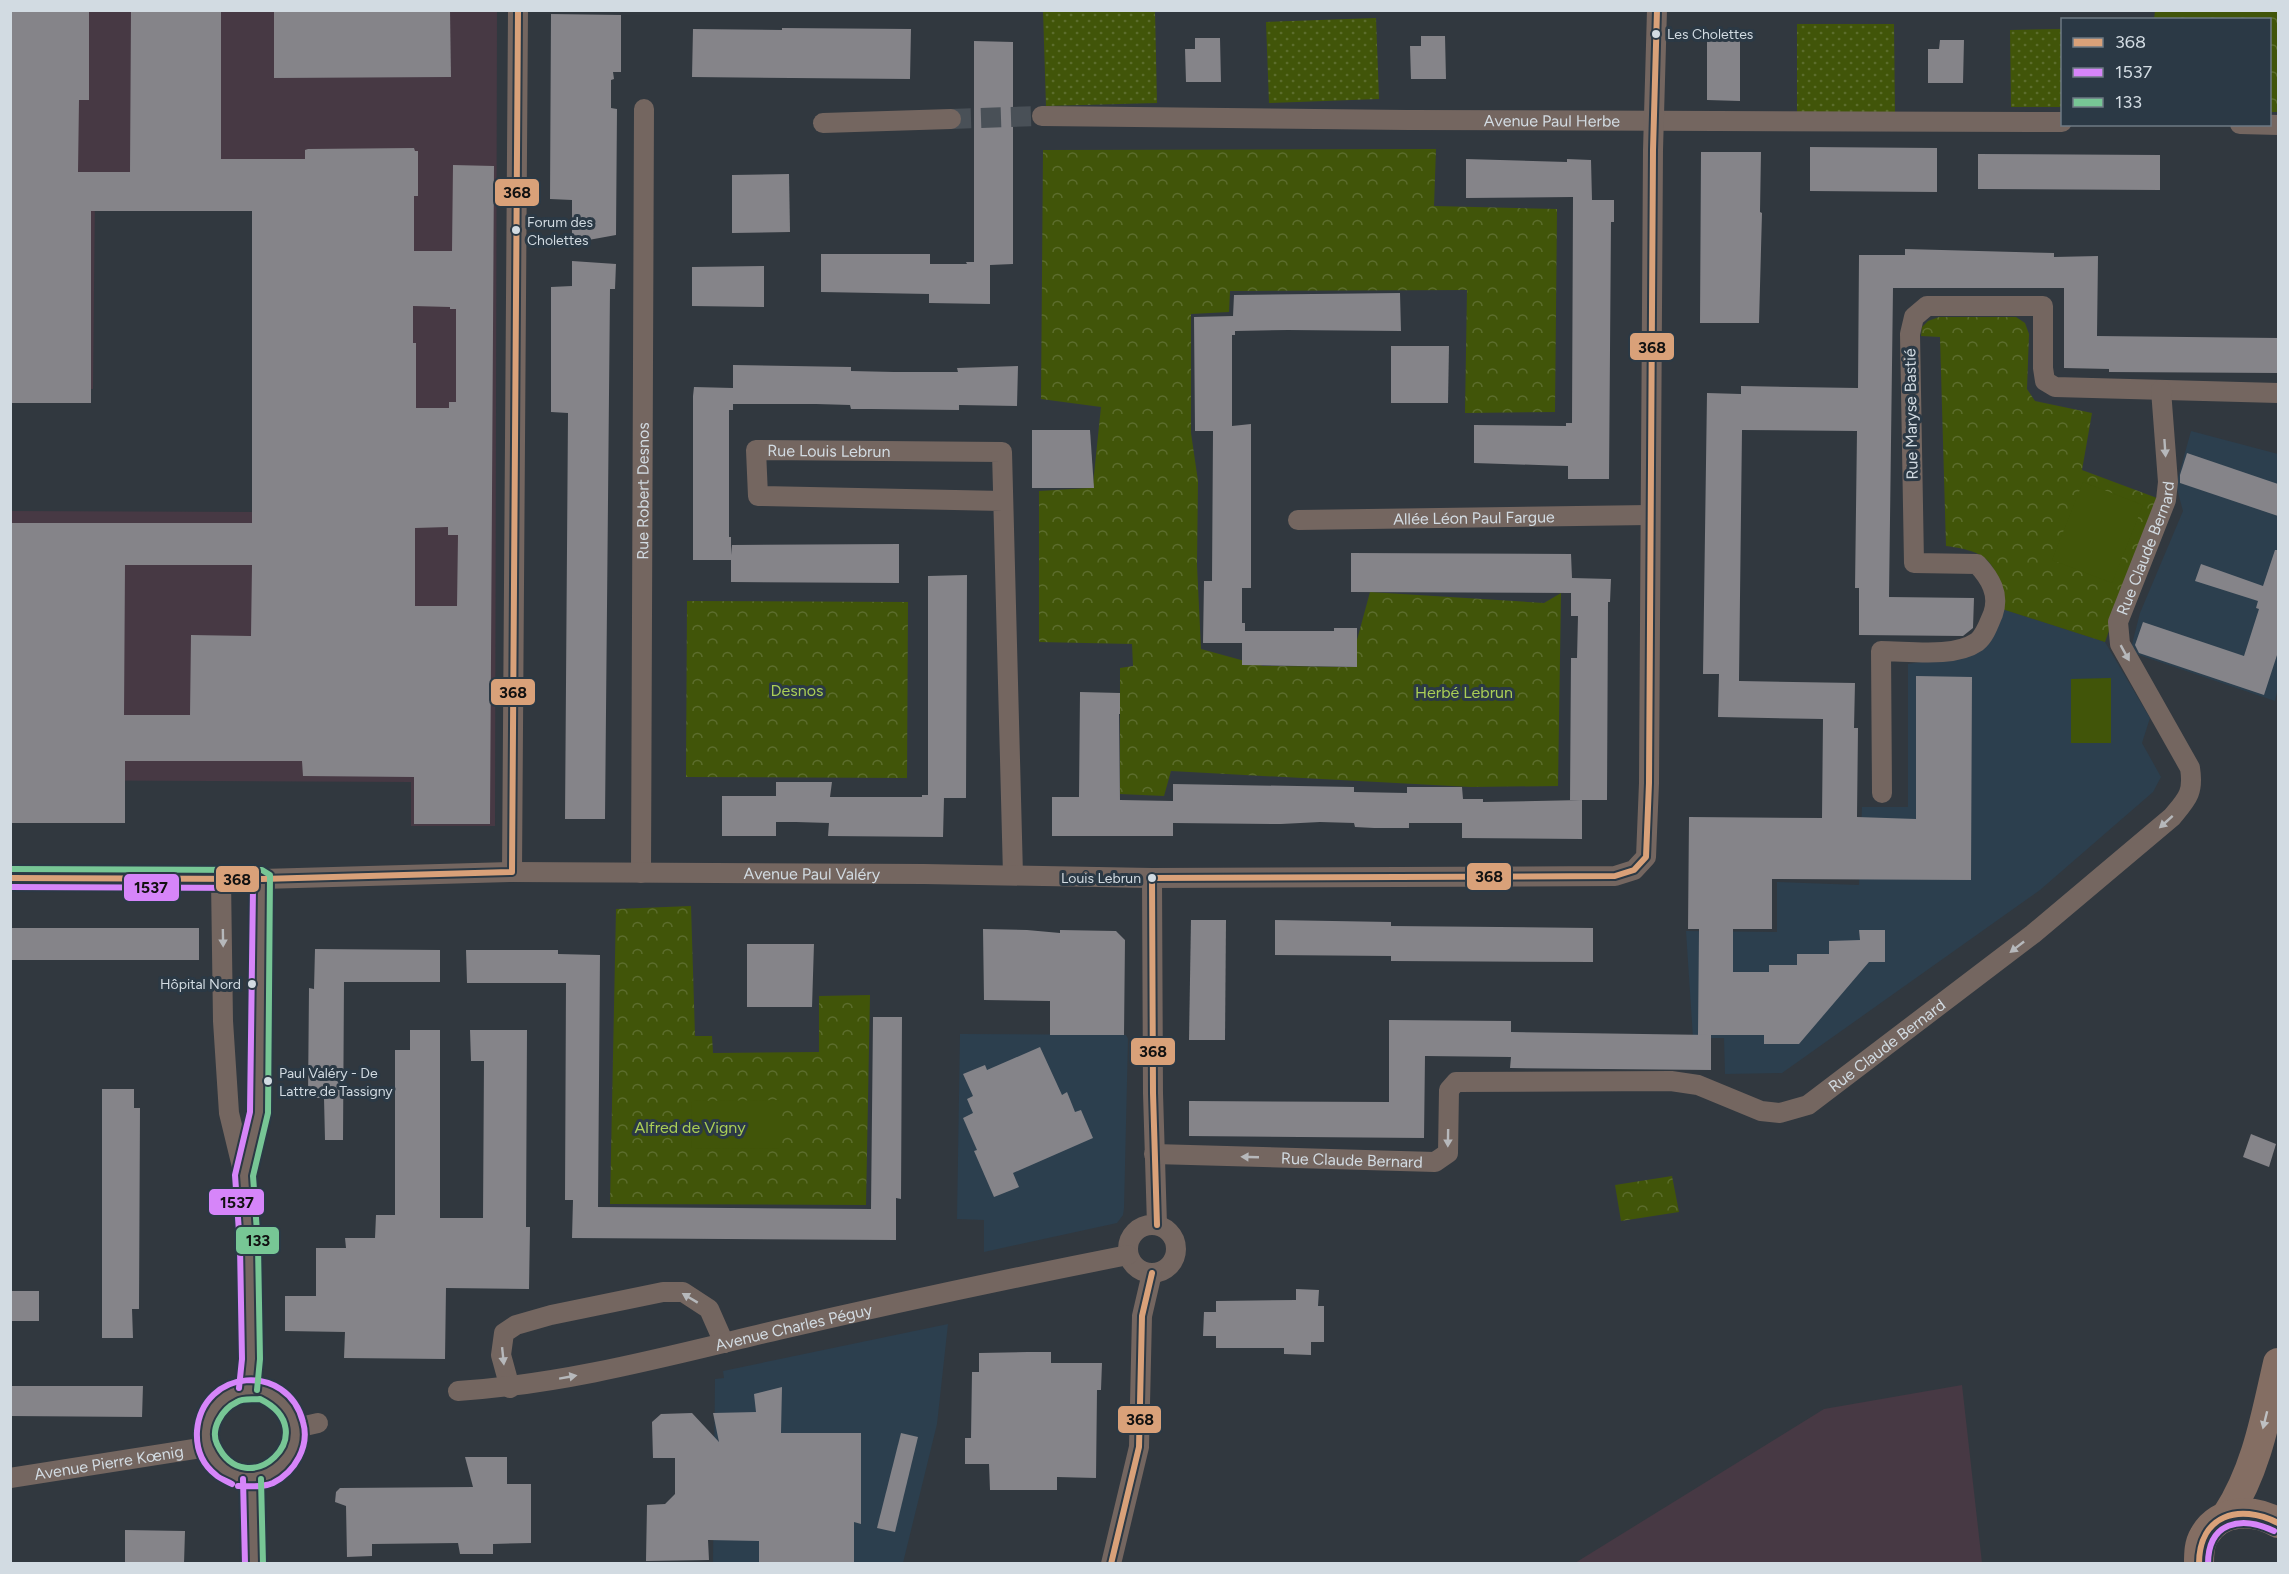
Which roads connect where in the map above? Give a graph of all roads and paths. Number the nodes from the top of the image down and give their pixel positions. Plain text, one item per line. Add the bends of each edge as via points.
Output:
1 (518, 10) edge
2 (1657, 10) edge
3 (644, 109) dead end
4 (1042, 116) tunnel mouth
5 (951, 120) tunnel mouth
6 (1653, 121) junction
7 (2061, 122) edge
8 (823, 123) dead end
9 (2161, 390) junction
10 (2278, 393) edge
11 (1003, 501) junction
12 (1649, 515) junction
13 (1298, 520) dead end
14 (1882, 793) dead end
15 (512, 872) junction
16 (641, 873) junction
17 (1013, 875) junction
18 (10, 878) edge
19 (1152, 878) junction
20 (221, 879) junction
21 (262, 879) junction
22 (1154, 1155) junction
23 (244, 1175) junction
24 (1157, 1225) junction
25 (1128, 1255) junction
26 (1152, 1273) junction
27 (724, 1343) junction
28 (2278, 1363) edge
29 (510, 1388) junction
30 (248, 1389) junction
31 (458, 1392) dead end
32 (318, 1423) dead end
33 (296, 1428) junction
34 (207, 1447) junction
35 (10, 1478) edge
36 (252, 1479) junction
37 (2227, 1515) junction
38 (2278, 1523) edge
39 (254, 1563) edge
40 (1111, 1563) edge
41 (2199, 1563) edge

1 - 15 street
2 - 6 street
3 - 16 street, Rue Robert Desnos
4 - 6 street, Avenue Paul Herbe
5 - 8 street
6 - 7 street, Avenue Paul Herbe
6 - 12 street
9 - 10 street, Rue Maryse Bastié
9 - 14 street, Rue Maryse Bastié via 2055,387 2045,381 2043,306 1928,306 1914,317 1910,334 1914,562 1977,564 1989,577 1995,606 1979,641 1956,651 1881,651
9 -> 22 street, Rue Claude Bernard via 2166,500 2118,622 2118,632 2120,644 2190,768 2193,784 2188,798 2172,817 2033,934 1872,1058 1808,1105 1779,1113 1761,1111 1698,1085 1671,1081 1456,1082 1449,1090 1448,1153 1435,1162
11 - 11 street, Rue Louis Lebrun via 1002,452 756,450 758,496
11 - 17 street, Rue Louis Lebrun
12 - 13 street, Allée Léon Paul Fargue
12 - 19 street, Avenue Paul Valéry via 1646,857 1634,870 1615,876
15 - 16 street, Avenue Paul Valéry
15 - 21 street, Avenue Paul Valéry
16 - 17 street, Avenue Paul Valéry
17 - 19 street, Avenue Paul Valéry
18 - 20 street, Avenue Paul Valéry
19 - 22 street
20 - 21 street, Avenue Paul Valéry
20 -> 23 street via 229,1113
21 - 23 street via 259,1113
22 - 24 street
23 - 30 street via 251,1347
24 - 25 street via 1134,1232
24 - 26 street via 1174,1238 1176,1254 1168,1268
25 - 26 street via 1137,1268
25 - 27 street, Avenue Charles Péguy via 928,1295
26 - 40 street via 1142,1316 1139,1447
29 -> 27 street, Avenue Charles Péguy
27 -> 29 street via 709,1309 683,1292 663,1292 562,1313 516,1325 504,1333 501,1355
28 -> 37 main road via 2254,1457 2243,1488
29 - 31 street, Avenue Charles Péguy
30 - 33 street via 261,1390 279,1399 292,1415
30 - 34 street via 234,1392 213,1408 208,1420
32 - 33 street
33 - 36 street via 290,1457 267,1476
34 - 35 street, Avenue Pierre Kœnig
34 - 36 street via 224,1471
36 - 39 street
37 - 38 main road via 2255,1514
37 - 41 main road via 2205,1534

